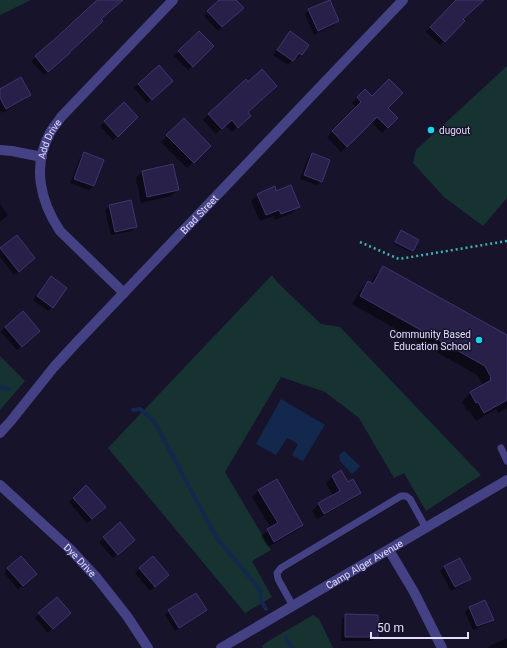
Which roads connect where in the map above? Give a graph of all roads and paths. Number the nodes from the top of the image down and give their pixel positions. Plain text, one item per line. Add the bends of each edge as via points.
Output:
1 (173, 0) edge
2 (403, 0) edge
3 (0, 150) edge
4 (42, 157) junction
5 (507, 241) edge
6 (360, 242) dead end
7 (124, 293) junction
8 (0, 433) edge
9 (501, 448) dead end
10 (507, 461) edge
11 (507, 480) edge
12 (0, 485) edge
13 (426, 528) junction
14 (389, 550) junction
15 (293, 606) junction
16 (148, 648) edge
17 (221, 648) edge
18 (442, 648) edge

1 - 4 street, Add Drive via 61,117 51,133
2 - 7 street, Brad Street
3 - 4 street
4 - 7 street, Add Drive via 41,189 53,221 60,231
5 - 6 path via 399,259
7 - 8 street, Brad Street via 54,367
9 - 10 lane
11 - 13 street, Camp Alger Avenue
12 - 16 street, Dye Drive via 71,550 97,578
13 - 14 street, Camp Alger Avenue
13 - 15 lane via 410,499 401,496 281,568 277,573 278,580
14 - 15 street, Camp Alger Avenue
14 - 18 street via 414,592
15 - 17 street, Camp Alger Avenue

